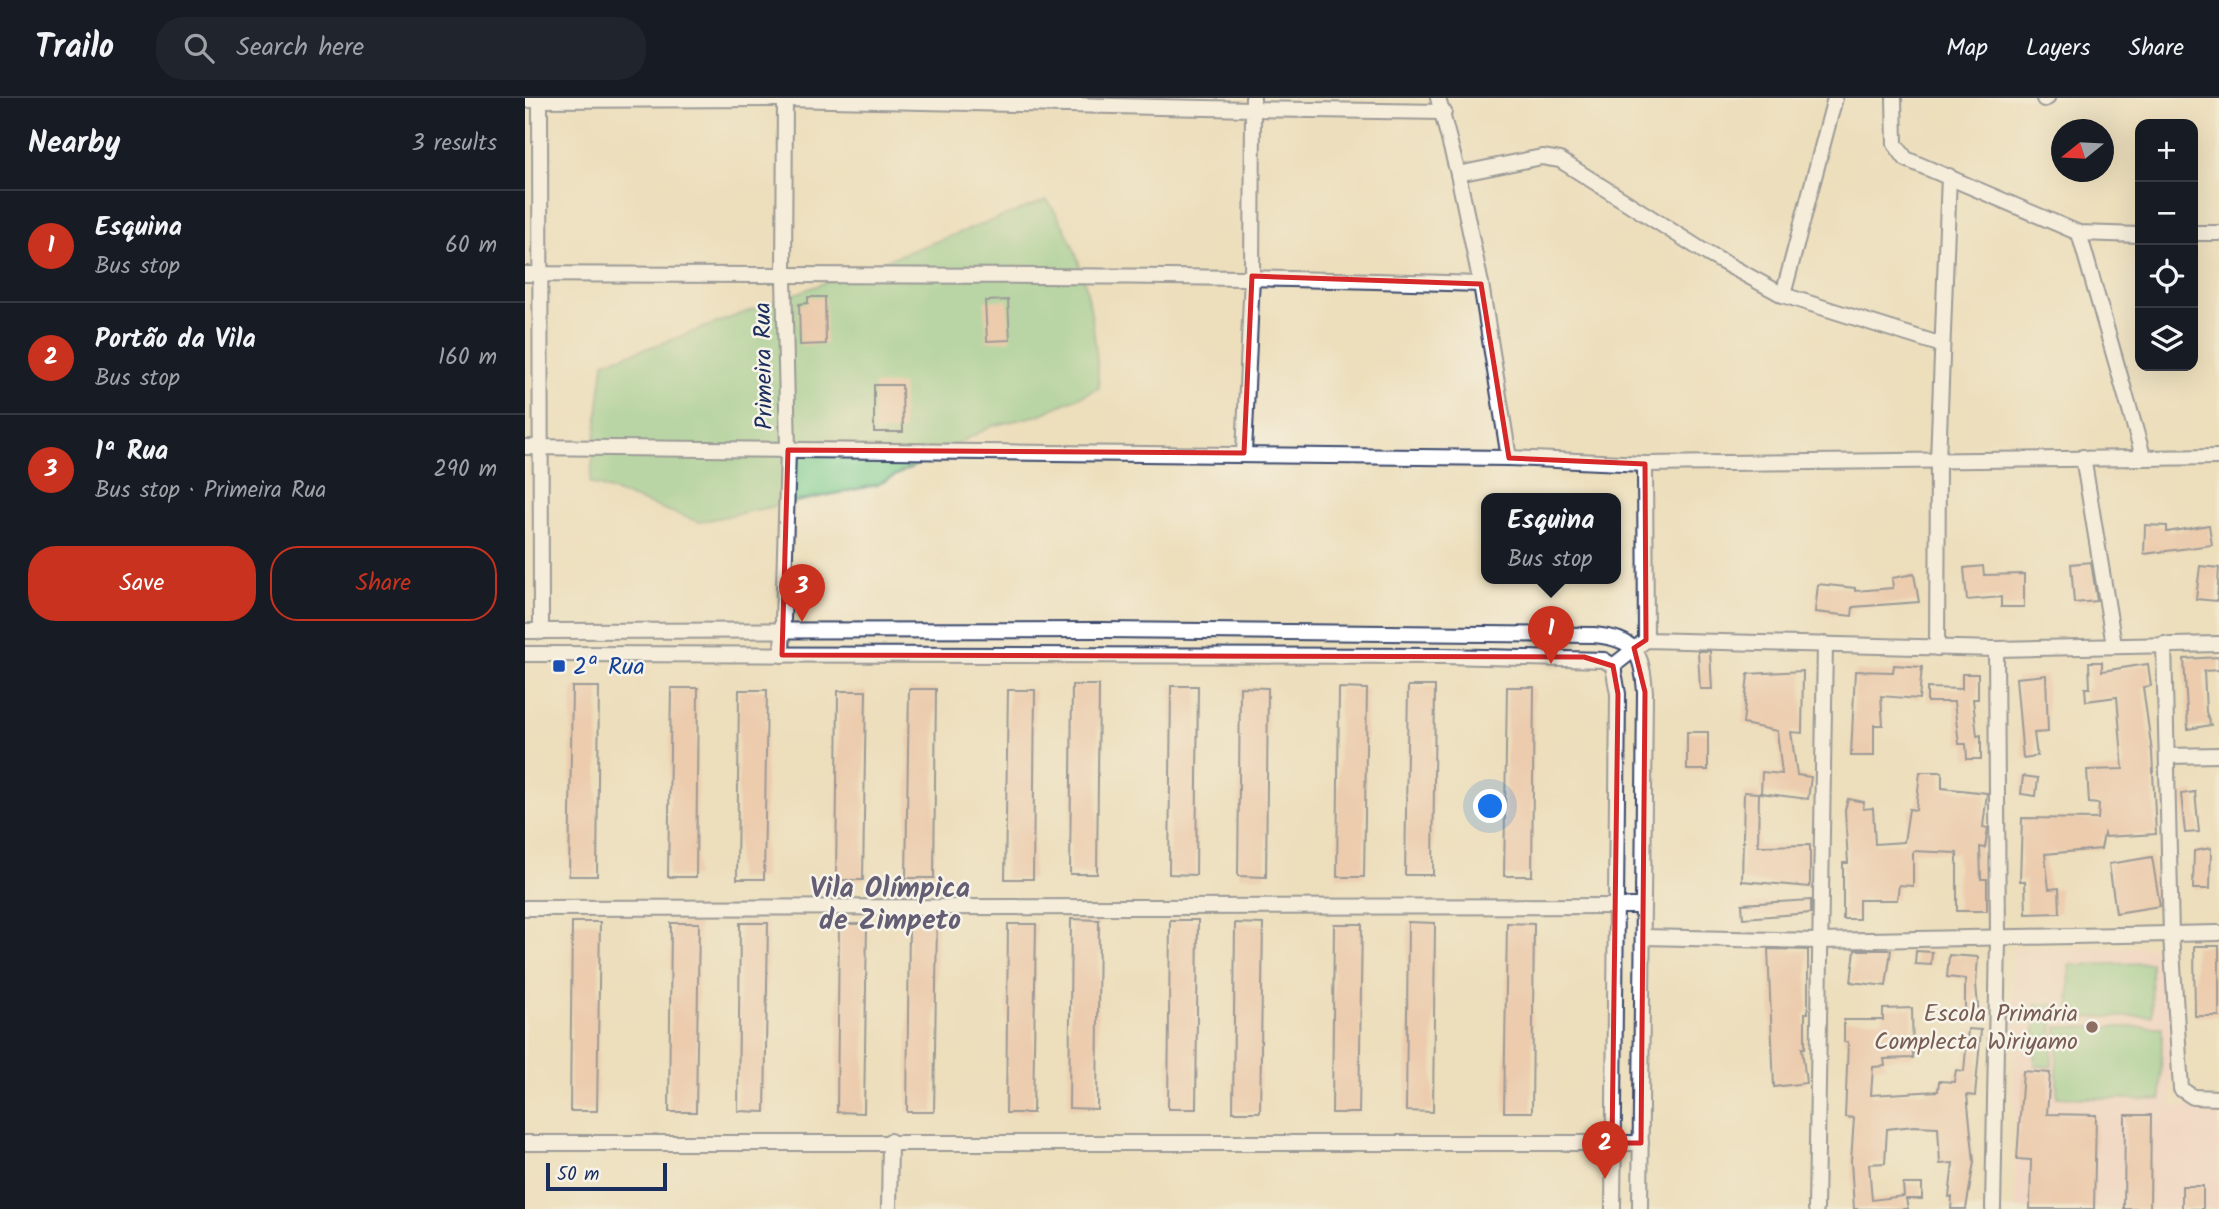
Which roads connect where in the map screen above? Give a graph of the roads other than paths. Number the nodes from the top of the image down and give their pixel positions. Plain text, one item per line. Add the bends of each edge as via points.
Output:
1 (1438, 98) edge
2 (1835, 98) edge
3 (1894, 98) edge
4 (540, 99) edge
5 (785, 99) edge
6 (525, 100) edge
7 (924, 100) edge
8 (1253, 104) edge
9 (1444, 112) junction
10 (1458, 174) junction
11 (1949, 176) junction
12 (2080, 233) junction
13 (2198, 233) edge
14 (2219, 233) edge
15 (2135, 235) edge
16 (532, 274) edge
17 (1252, 276) junction
18 (784, 277) junction
19 (1481, 284) junction
20 (1783, 295) junction
21 (1943, 345) junction
22 (532, 448) edge
23 (788, 450) junction
24 (1244, 453) junction
25 (2143, 456) junction
26 (2083, 457) junction
27 (2219, 457) edge
28 (1509, 458) junction
29 (1938, 460) junction
30 (1645, 464) junction
31 (525, 631) edge
32 (541, 632) junction
33 (782, 632) junction
34 (2219, 643) edge
35 (1640, 644) junction
36 (1825, 644) junction
37 (2164, 644) junction
38 (2114, 645) junction
39 (1937, 648) junction
40 (1996, 649) junction
41 (525, 654) edge
42 (782, 655) junction
43 (1613, 666) junction
44 (2219, 755) edge
45 (2167, 756) junction
46 (1643, 906) junction
47 (1615, 907) junction
48 (525, 908) edge
49 (2219, 933) edge
50 (2171, 934) junction
51 (1643, 937) junction
52 (1998, 939) junction
53 (1819, 941) junction
54 (2219, 1098) edge
55 (890, 1141) junction
56 (525, 1143) edge
57 (1612, 1143) junction
58 (1641, 1143) junction
59 (889, 1209) edge
60 (1613, 1209) edge
61 (1640, 1209) edge
62 (1816, 1209) edge
63 (1993, 1209) edge

1 - 9 street
2 - 20 street
3 - 11 street via 1899,153
4 - 5 street
4 - 6 street
4 - 16 street
5 - 7 street
5 - 18 street, Primeira Rua
7 - 8 street
8 - 9 street
8 - 17 street
9 - 10 street
10 - 19 street
10 - 20 street via 1542,157 1560,160 1708,254
11 - 12 street
11 - 21 street
12 - 15 street
12 - 25 street
13 - 14 street
16 - 18 street
16 - 22 street
17 - 18 street
17 - 19 street
17 - 24 street
18 - 23 street, Primeira Rua
19 - 28 street
20 - 21 street
21 - 29 street
22 - 23 street
22 - 32 street
23 - 24 street
23 - 33 street, Primeira Rua
24 - 28 street
25 - 26 street
25 - 27 street
26 - 29 street
26 - 38 street
28 - 30 street
29 - 30 street
29 - 39 street
30 - 35 street
31 - 32 street
32 - 33 street
33 - 35 street via 1594,635
33 - 42 street, Primeira Rua
34 - 37 street
35 - 36 street
35 - 43 street
35 - 46 street via 1645,692
36 - 39 street
36 - 53 street
37 - 38 street
37 - 45 street
38 - 40 street
39 - 40 street
40 - 52 street
41 - 42 street
42 - 43 street via 1571,657 1604,660
43 - 47 street via 1618,695
44 - 45 street
45 - 50 street
46 - 47 street
46 - 51 street
47 - 48 street
47 - 57 street
49 - 50 street
50 - 52 street
50 - 54 street via 2181,1089 2193,1097
51 - 53 street
51 - 58 street
52 - 53 street
52 - 63 street
53 - 62 street
55 - 56 street
55 - 57 street
55 - 59 street
57 - 58 street
57 - 60 street
58 - 61 street

